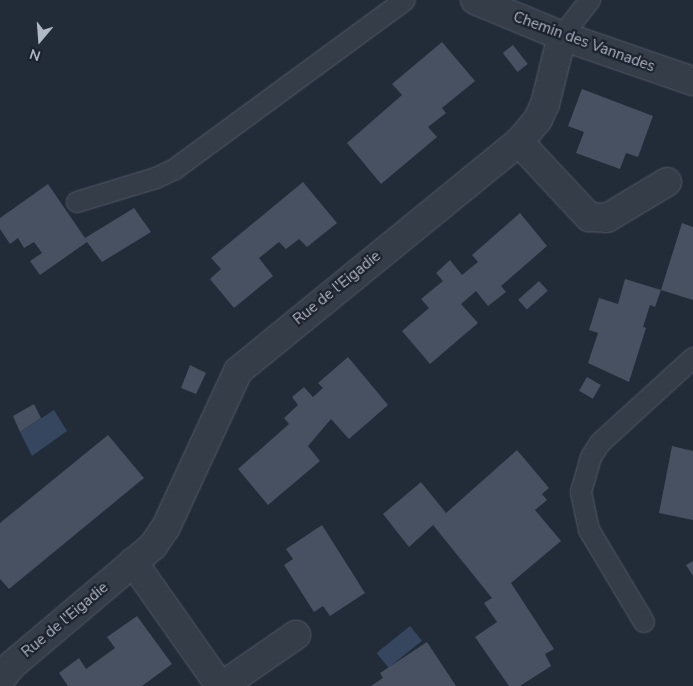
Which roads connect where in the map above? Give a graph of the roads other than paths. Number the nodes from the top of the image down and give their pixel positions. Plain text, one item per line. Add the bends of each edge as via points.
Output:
1 (405, 0) edge
2 (475, 0) edge
3 (590, 0) edge
4 (562, 36) junction
5 (693, 81) edge
6 (519, 142) junction
7 (667, 182) dead end
8 (77, 202) dead end
9 (693, 358) edge
10 (133, 562) junction
11 (644, 622) dead end
12 (296, 635) dead end
13 (0, 680) edge
14 (221, 686) edge

1 - 8 lane via 175,169
2 - 4 street, Chemin des Vannades
3 - 4 lane
4 - 5 street, Chemin des Vannades
4 - 6 street, Rue de l'Eigadie via 545,104 538,119
6 - 7 street via 589,217 607,218
6 - 10 street, Rue de l'Eigadie via 238,371 166,527 153,546
9 - 11 lane via 600,443 591,457 581,492 588,530
10 - 13 street, Rue de l'Eigadie via 12,665
10 - 14 street
12 - 14 street

